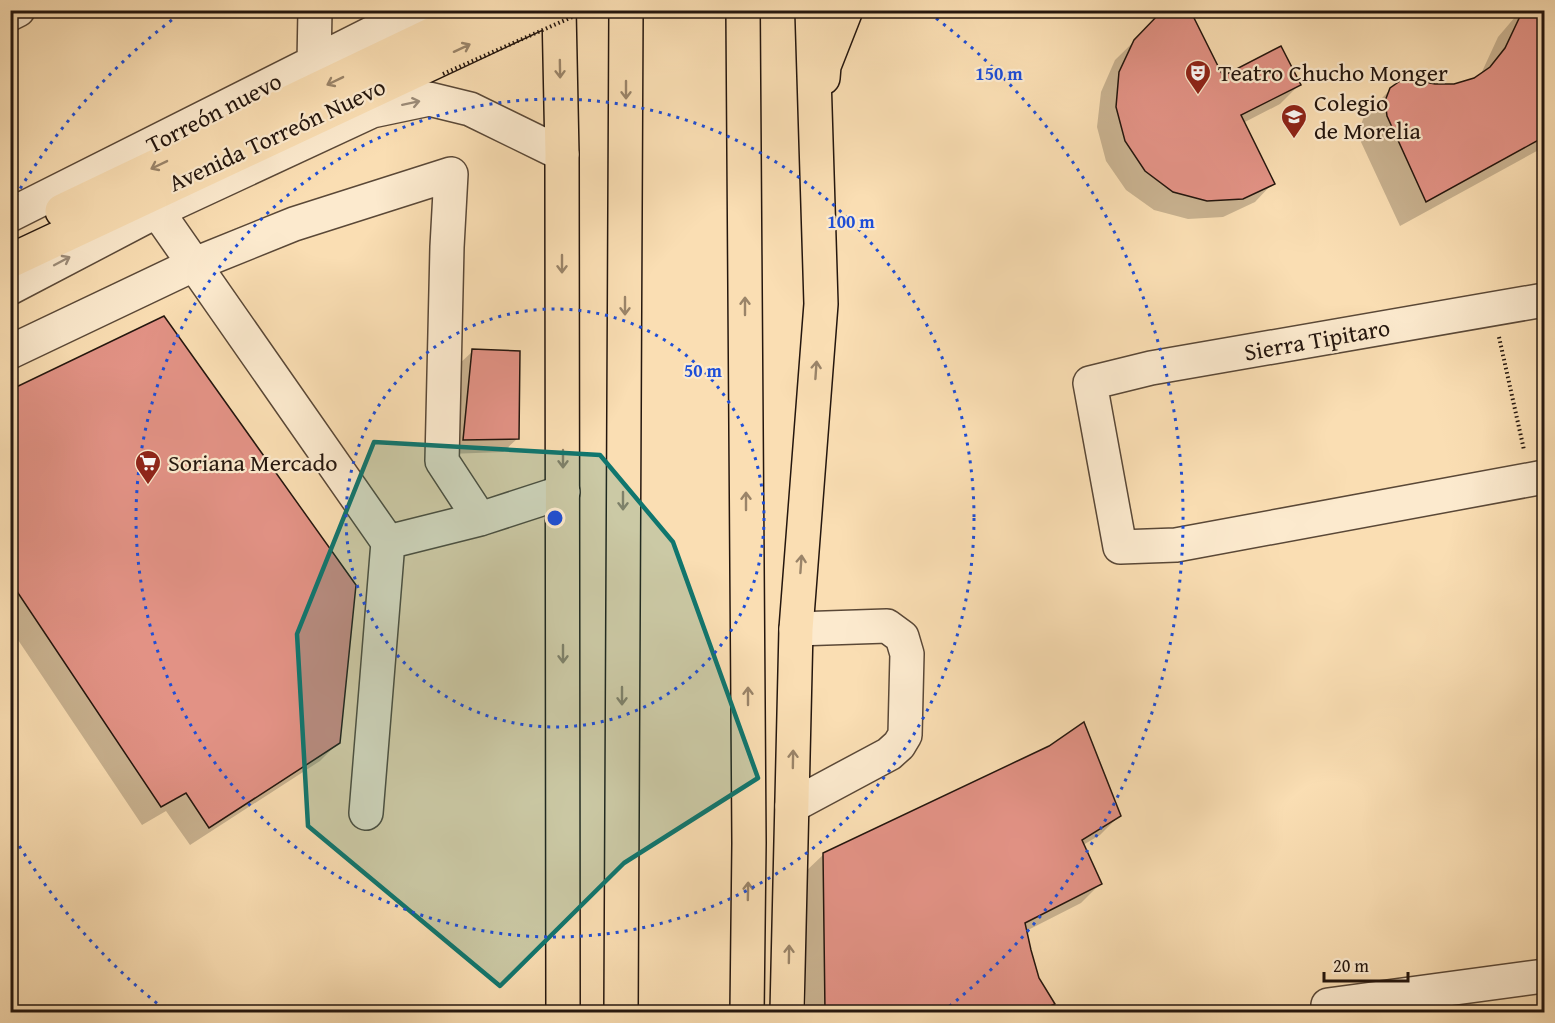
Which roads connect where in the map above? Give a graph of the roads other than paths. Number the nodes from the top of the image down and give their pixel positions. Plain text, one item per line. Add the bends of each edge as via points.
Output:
1 (18, 10) edge
2 (315, 10) edge
3 (418, 10) edge
4 (483, 10) edge
5 (545, 10) edge
6 (559, 10) edge
7 (626, 10) edge
8 (743, 10) edge
9 (812, 10) edge
10 (846, 10) edge
11 (10, 14) edge
12 (314, 63) junction
13 (562, 154) junction
14 (157, 211) junction
15 (10, 215) edge
16 (10, 236) edge
17 (10, 261) edge
18 (195, 264) junction
19 (10, 288) edge
20 (1545, 300) edge
21 (821, 304) junction
22 (10, 352) edge
23 (1537, 478) edge
24 (563, 492) junction
25 (480, 519) junction
26 (388, 542) junction
27 (796, 628) junction
28 (792, 806) junction
29 (366, 813) dead end
30 (1545, 976) edge
31 (1433, 1002) edge
32 (1328, 1005) dead end
33 (563, 1012) edge
34 (621, 1012) edge
35 (747, 1012) edge
36 (787, 1012) edge

1 - 11 street
2 - 12 street
3 - 12 street, Torreón nuevo
4 -> 16 main road, Avenida Torreón Nuevo
17 -> 5 main road, Avenida Torreón Nuevo
6 -> 13 main road
7 -> 34 main road
35 -> 8 main road
9 - 21 main road
10 - 21 main road via 824,66
12 - 15 street, Torreón nuevo
14 -> 13 street via 372,111 429,99 470,109
13 -> 24 main road
14 - 18 street
19 -> 14 street
18 - 22 street
18 - 25 street via 294,224 451,174 442,460
18 - 26 street
20 - 23 street, Sierra Tipitaro via 1151,368 1090,383 1120,548 1176,544
27 -> 21 main road
24 - 25 street
24 -> 33 main road
25 - 26 street
26 - 29 street
28 -> 27 main road
27 - 28 street via 887,626 902,637 907,654 905,735 899,745
36 -> 28 main road
30 - 31 street
31 - 32 street

